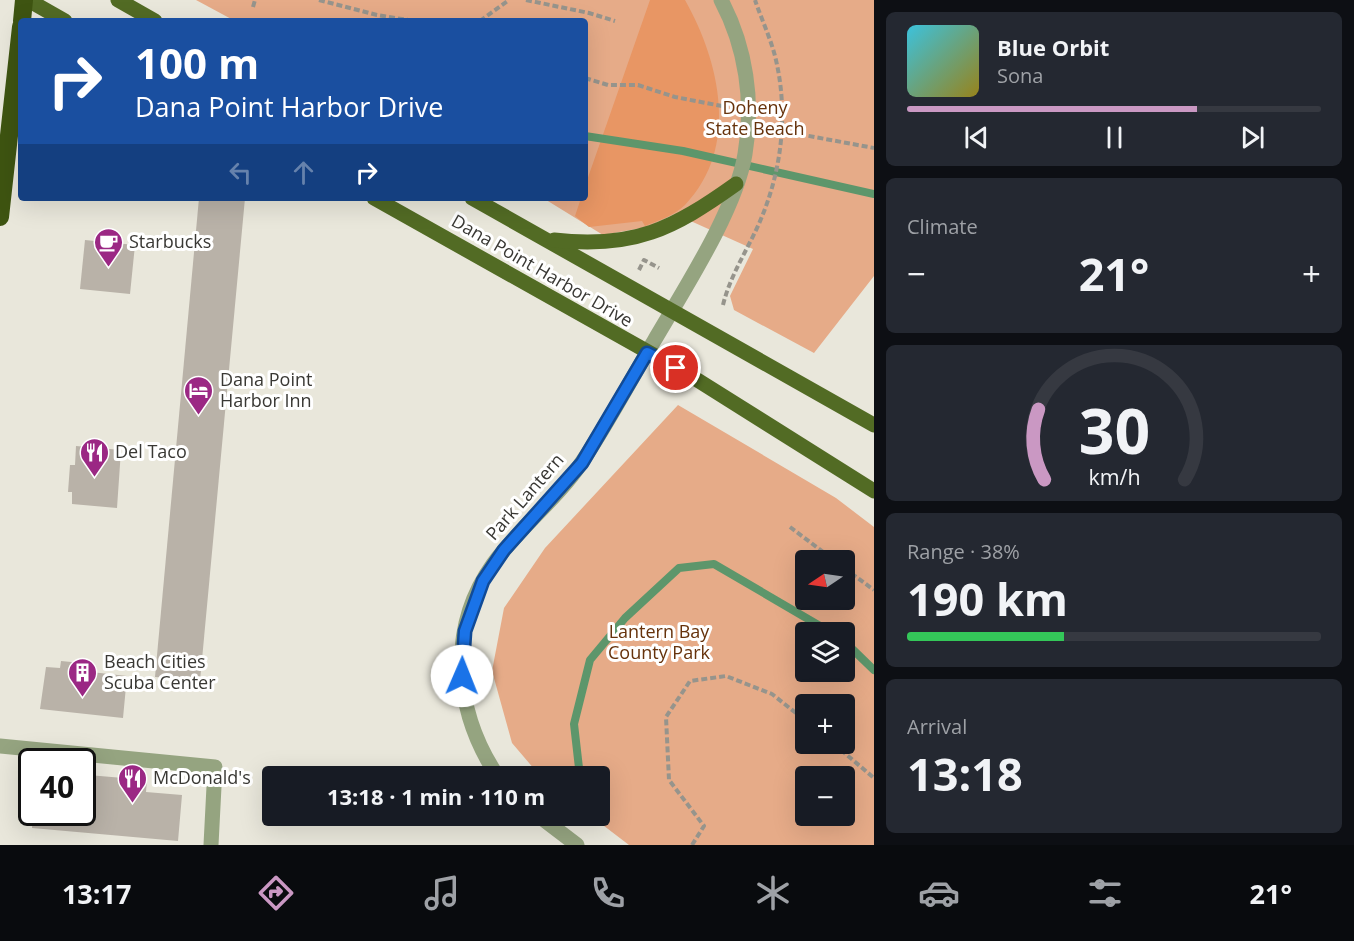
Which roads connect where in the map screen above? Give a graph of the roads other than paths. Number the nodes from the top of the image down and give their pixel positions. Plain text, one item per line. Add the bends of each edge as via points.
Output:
1 (26, 0) edge
2 (118, 0) edge
3 (721, 0) edge
4 (23, 18) edge
5 (59, 18) edge
6 (150, 18) edge
7 (18, 40) edge
8 (7, 88) edge
9 (736, 184) junction
10 (2, 188) edge
11 (379, 201) edge
12 (477, 201) edge
13 (0, 217) edge
14 (545, 239) junction
15 (672, 310) junction
16 (647, 353) junction
17 (874, 424) edge
18 (874, 491) edge
19 (0, 746) edge
20 (492, 766) edge
21 (552, 826) edge
22 (211, 845) edge
23 (578, 845) edge

1 - 4 highway
1 - 5 main road
2 - 6 main road
3 - 9 street via 739,40 749,112 745,157
7 - 8 highway
8 - 10 highway
9 - 14 main road via 689,216 635,239 595,244
9 - 15 street
10 - 13 highway
11 - 16 main road, Dana Point Harbor Drive
12 - 14 main road, Dana Point Harbor Drive
14 - 15 main road, Dana Point Harbor Drive
15 - 16 street, Park Lantern
15 - 17 main road, Dana Point Harbor Drive
16 - 18 main road, Dana Point Harbor Drive via 691,376
16 - 20 street, Park Lantern via 582,463 492,566 470,612 462,649 464,698 473,734
19 - 22 street via 215,767
21 - 23 street

